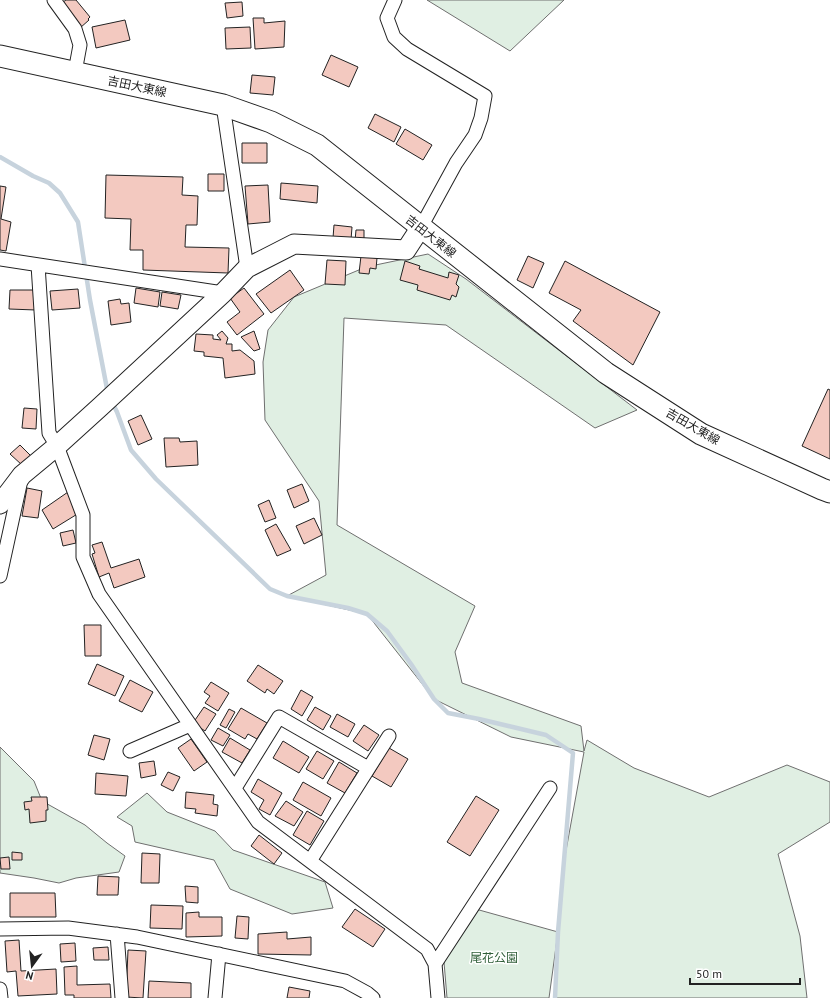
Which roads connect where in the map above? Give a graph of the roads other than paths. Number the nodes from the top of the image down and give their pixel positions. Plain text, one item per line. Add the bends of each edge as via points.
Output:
1 (54, 0) edge
2 (395, 0) edge
3 (0, 56) edge
4 (75, 72) junction
5 (223, 105) junction
6 (421, 227) junction
7 (0, 260) edge
8 (38, 265) junction
9 (247, 268) junction
10 (223, 293) junction
11 (57, 446) junction
12 (22, 475) junction
13 (830, 492) edge
14 (1, 502) edge
15 (0, 576) edge
16 (190, 725) junction
17 (389, 736) dead end
18 (130, 751) dead end
19 (368, 768) junction
20 (234, 788) junction
21 (550, 788) dead end
22 (310, 861) junction
23 (0, 929) edge
24 (117, 934) junction
25 (218, 954) junction
26 (435, 964) junction
27 (0, 990) edge
28 (1, 998) edge
29 (122, 998) edge
30 (215, 998) edge
31 (373, 998) edge
32 (438, 998) edge

1 - 4 street via 76,28 80,45
2 - 6 street via 387,18 394,37 408,50 484,96 481,118 474,135
3 - 4 main road, 吉田大東線
4 - 5 main road, 吉田大東線
5 - 6 main road, 吉田大東線 via 270,122 317,145
5 - 9 street
6 - 9 street via 406,250 294,244
6 - 13 main road, 吉田大東線 via 613,377 701,434
7 - 8 street
8 - 10 street
8 - 11 street via 49,433
9 - 10 street
10 - 11 street
11 - 12 street
11 - 16 street via 83,515 83,557 99,594
12 - 14 street
12 - 15 street
16 - 18 street
16 - 20 street
17 - 19 street
19 - 20 street via 279,718
19 - 22 street
20 - 22 street via 258,822
21 - 26 street
22 - 26 street via 427,949
23 - 24 street via 68,928
24 - 25 street
24 - 29 street
25 - 30 street
25 - 31 street via 345,981
26 - 32 street
27 - 28 street

